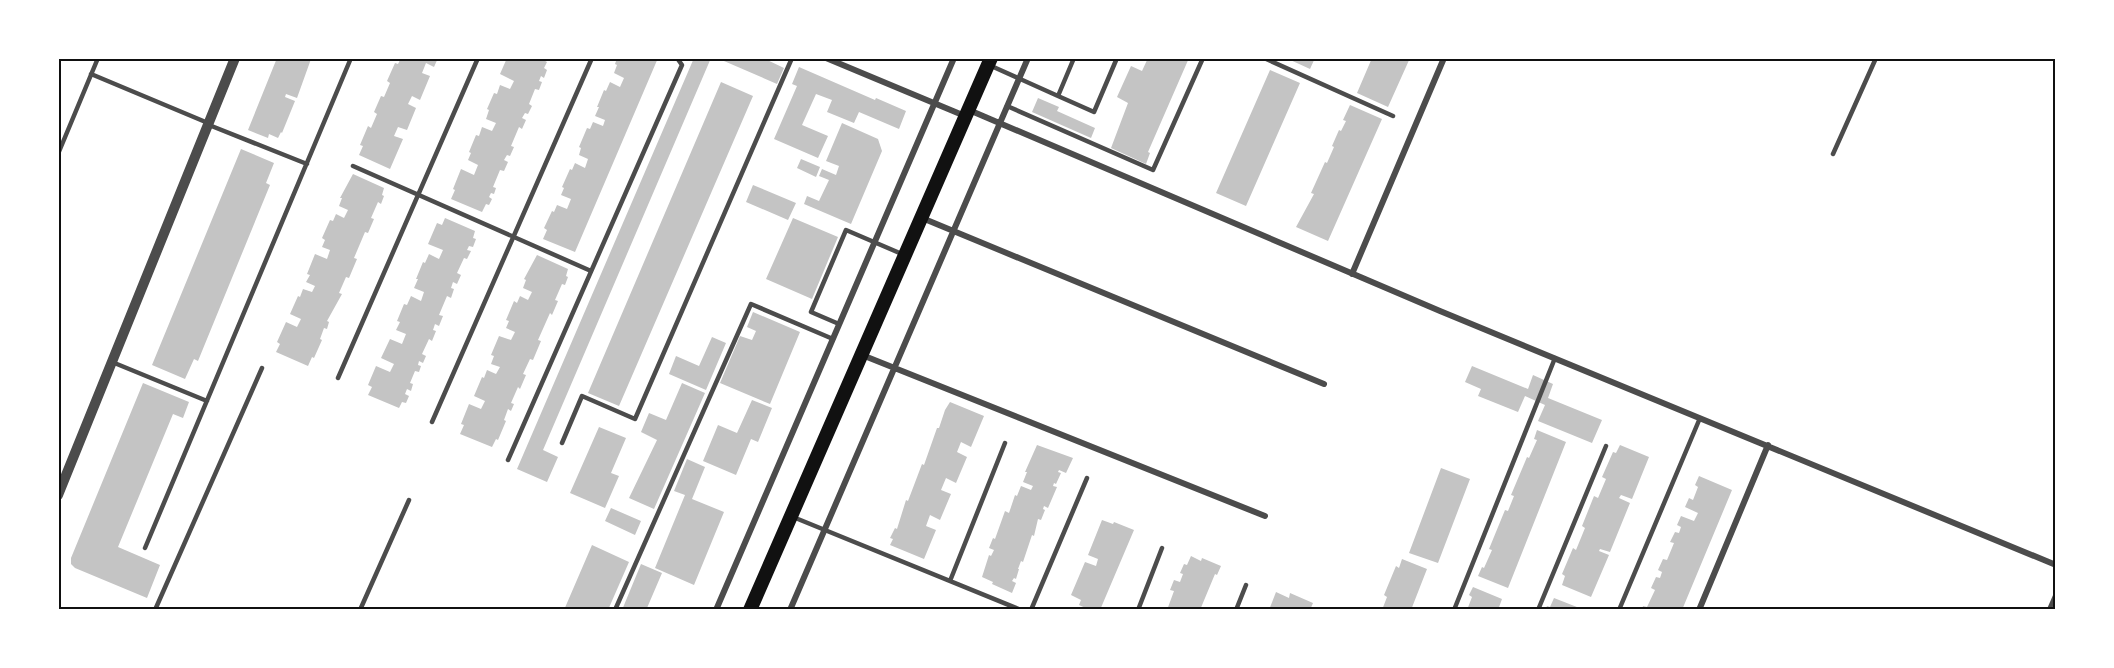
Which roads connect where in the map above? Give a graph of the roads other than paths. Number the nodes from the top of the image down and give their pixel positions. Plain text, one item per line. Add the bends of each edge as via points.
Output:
1 (98, 58) edge
2 (235, 58) edge
3 (351, 58) edge
4 (478, 58) edge
5 (592, 58) edge
6 (677, 58) edge
7 (792, 58) edge
8 (826, 58) edge
9 (954, 58) edge
10 (1028, 58) edge
11 (1074, 58) edge
12 (1117, 58) edge
13 (1203, 58) edge
14 (1264, 58) edge
15 (1444, 58) edge
16 (1876, 58) edge
17 (989, 62) edge
18 (91, 74) junction
19 (1019, 79) junction
20 (1058, 96) junction
21 (935, 103) junction
22 (1007, 106) junction
23 (967, 113) junction
24 (1393, 116) dead end
25 (208, 124) junction
26 (1000, 124) junction
27 (58, 154) edge
28 (1833, 154) dead end
29 (307, 164) junction
30 (353, 166) dead end
31 (418, 195) junction
32 (921, 218) junction
33 (953, 231) junction
34 (513, 237) junction
35 (875, 243) junction
36 (905, 255) junction
37 (591, 271) junction
38 (1352, 274) junction
39 (839, 324) junction
40 (833, 339) junction
41 (861, 354) junction
42 (1555, 358) junction
43 (112, 362) junction
44 (261, 368) dead end
45 (894, 368) junction
46 (338, 378) dead end
47 (1324, 384) dead end
48 (207, 401) junction
49 (1700, 417) junction
50 (432, 422) dead end
51 (562, 443) dead end
52 (1005, 443) dead end
53 (1768, 445) junction
54 (1606, 446) dead end
55 (508, 460) dead end
56 (1087, 478) dead end
57 (58, 495) edge
58 (409, 500) dead end
59 (791, 516) junction
60 (1265, 516) dead end
61 (824, 530) junction
62 (145, 548) dead end
63 (1162, 548) dead end
64 (2055, 565) edge
65 (950, 581) junction
66 (1246, 585) dead end
67 (2055, 594) edge
68 (155, 609) edge
69 (360, 609) edge
70 (615, 609) edge
71 (716, 609) edge
72 (750, 609) edge
73 (790, 609) edge
74 (1021, 609) edge
75 (1030, 609) edge
76 (1138, 609) edge
77 (1236, 609) edge
78 (1454, 609) edge
79 (1538, 609) edge
80 (1619, 609) edge
81 (1699, 609) edge
82 (2049, 609) edge

1 - 18 lane
2 - 25 street
3 - 29 lane
4 - 31 lane
5 - 34 lane
6 - 37 lane via 682,65
7 - 51 lane via 635,420 582,396
8 - 21 street
9 - 21 street
10 - 19 street
11 - 20 lane
12 - 20 lane via 1094,112
13 - 22 lane via 1153,170
14 - 24 lane
15 - 38 street
16 - 28 lane
17 - 19 lane
17 - 23 main road
18 - 25 lane
18 - 27 lane
19 - 20 lane
19 - 22 street
21 - 23 street
21 - 35 street
22 - 26 street
23 - 26 street
23 - 32 main road
25 - 29 lane
25 - 43 street
26 - 33 street
26 - 38 street
29 - 48 lane
30 - 31 lane
31 - 34 lane
31 - 46 lane
32 - 33 street
32 - 36 main road
33 - 45 street
33 - 47 street
34 - 37 lane
34 - 50 lane
35 - 36 lane
35 - 39 street
35 - 39 lane via 846,230 811,312
36 - 41 main road
37 - 55 lane
38 - 42 street
39 - 40 street
40 - 70 lane via 751,304
40 - 71 street
41 - 45 street
41 - 59 main road
42 - 49 street
42 - 78 lane
43 - 48 lane
43 - 57 street
44 - 68 lane
45 - 60 street
45 - 61 street
48 - 62 lane
49 - 53 street
49 - 80 lane
52 - 65 lane
53 - 64 street
53 - 81 street
54 - 79 lane
56 - 75 lane
58 - 69 lane
59 - 61 lane
59 - 72 main road
61 - 65 lane
61 - 73 street
63 - 76 lane
65 - 74 lane
66 - 77 lane
67 - 82 lane

